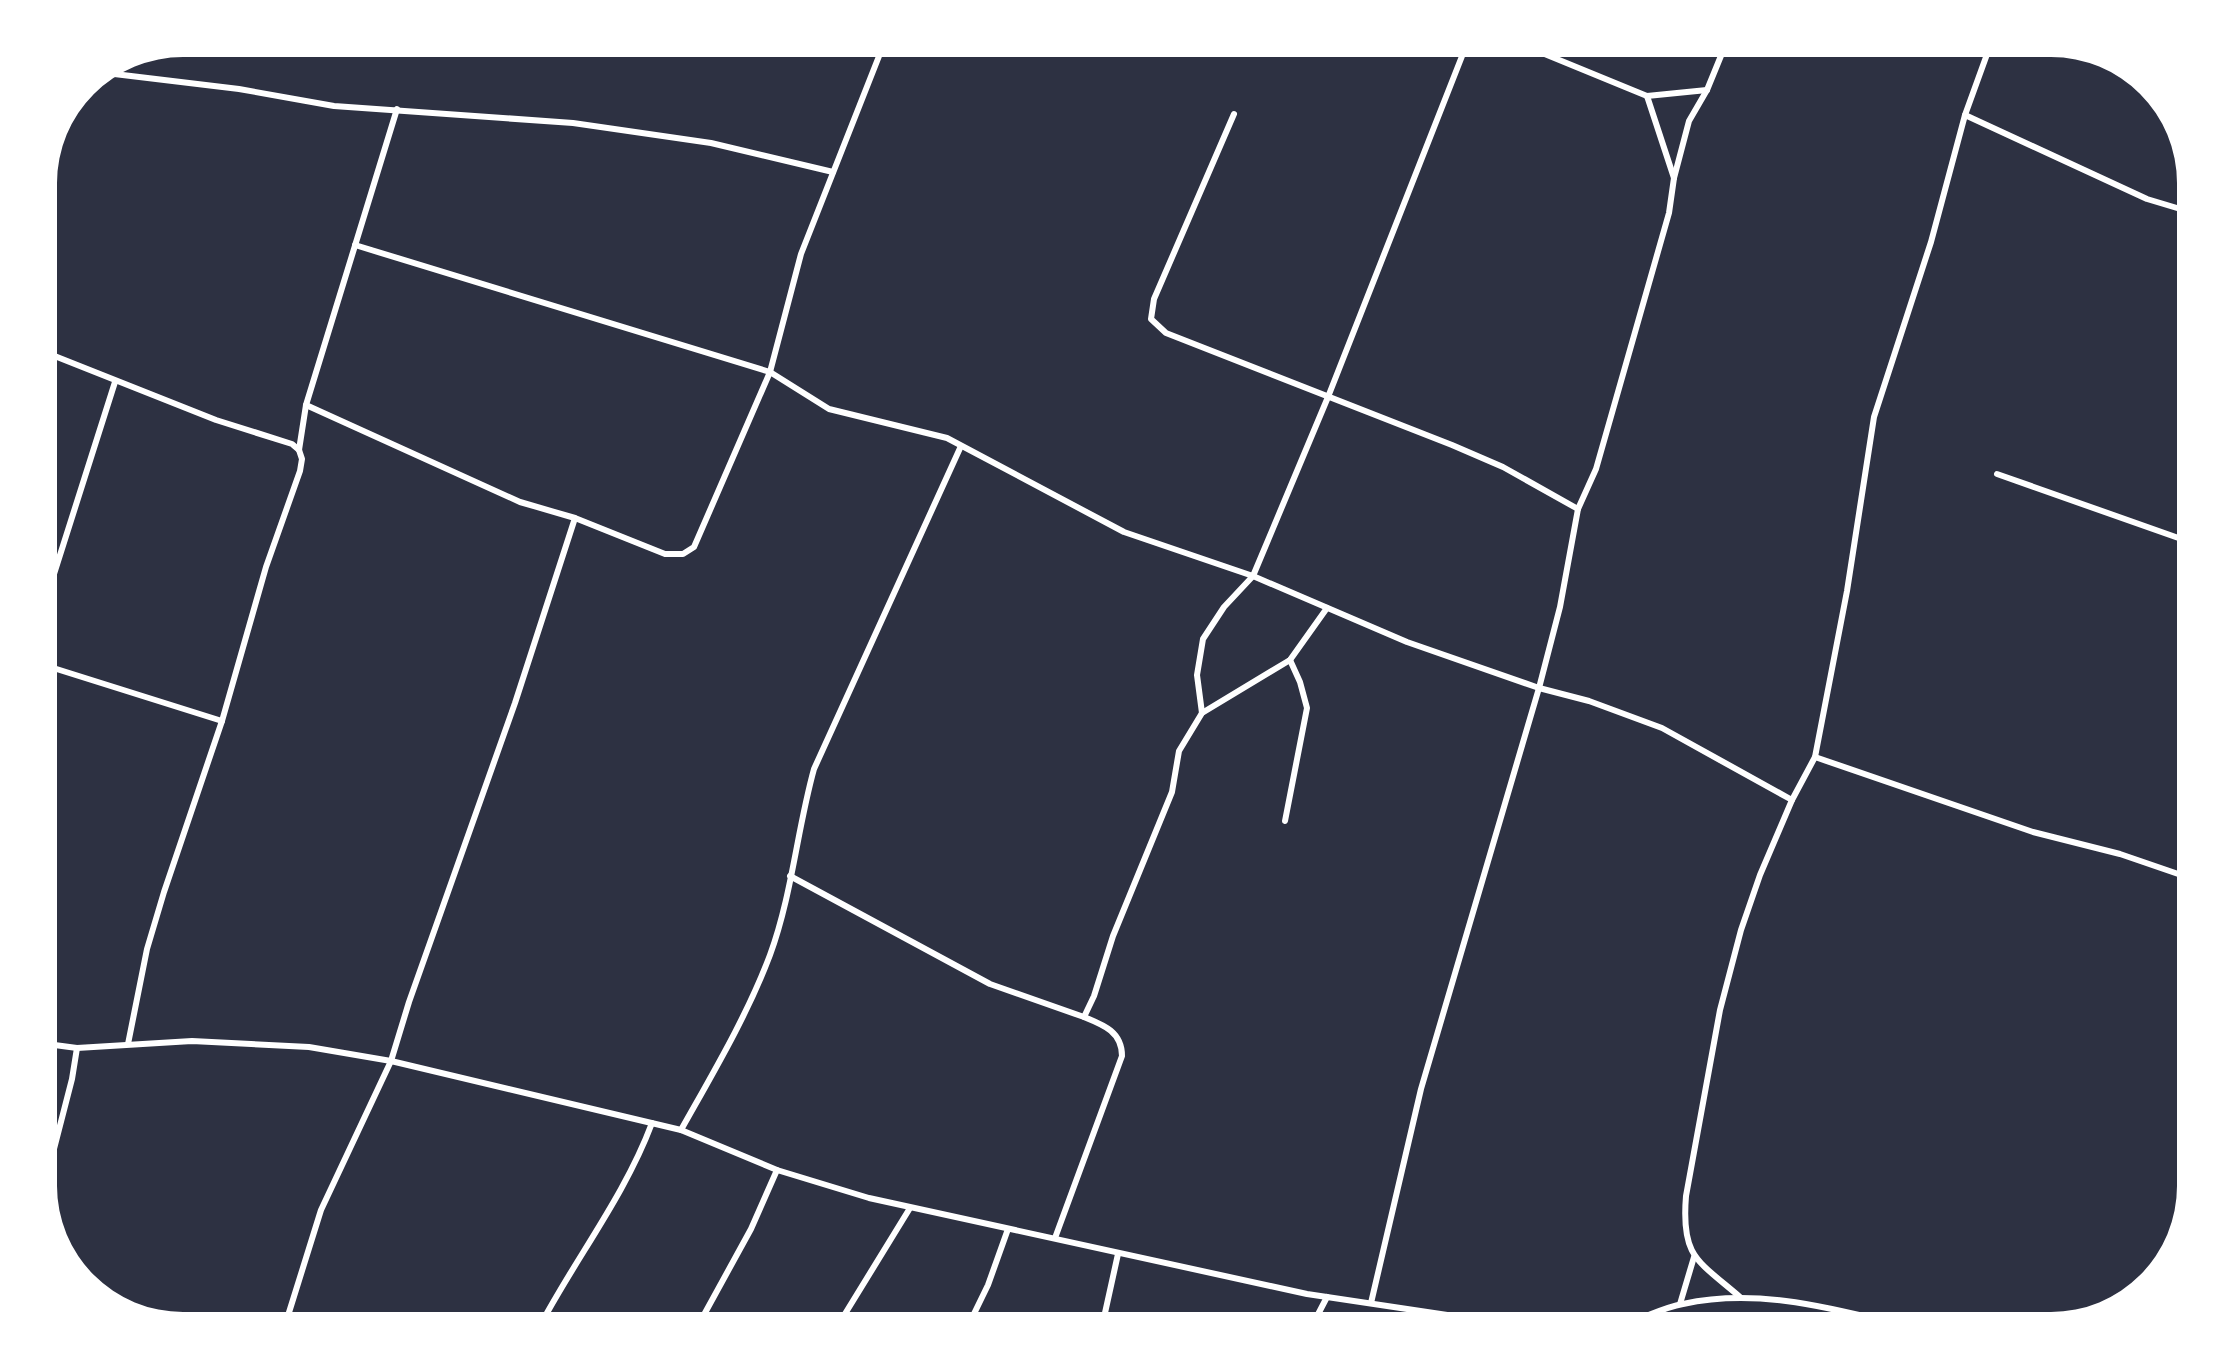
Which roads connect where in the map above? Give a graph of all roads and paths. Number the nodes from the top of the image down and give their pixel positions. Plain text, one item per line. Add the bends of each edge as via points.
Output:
1 (879, 57) edge
2 (1462, 57) edge
3 (1552, 57) edge
4 (1720, 57) edge
5 (1986, 57) edge
6 (119, 75) edge
7 (1707, 90) junction
8 (1647, 96) junction
9 (397, 109) junction
10 (1234, 114) dead end
11 (1965, 115) junction
12 (833, 172) junction
13 (1674, 178) junction
14 (2177, 209) edge
15 (355, 245) junction
16 (57, 356) edge
17 (770, 372) junction
18 (115, 382) junction
19 (1328, 397) junction
20 (306, 405) junction
21 (961, 446) junction
22 (299, 450) junction
23 (1997, 474) dead end
24 (1578, 509) junction
25 (575, 518) junction
26 (2177, 537) edge
27 (57, 565) edge
28 (1253, 576) junction
29 (1327, 608) junction
30 (1290, 660) junction
31 (57, 669) edge
32 (1539, 688) junction
33 (1202, 713) junction
34 (222, 721) junction
35 (1815, 757) junction
36 (1792, 800) junction
37 (1285, 821) dead end
38 (2177, 874) edge
39 (789, 876) junction
40 (1084, 1017) junction
41 (128, 1044) junction
42 (57, 1045) edge
43 (77, 1048) junction
44 (391, 1060) junction
45 (652, 1123) junction
46 (681, 1130) junction
47 (57, 1137) edge
48 (777, 1170) junction
49 (910, 1208) junction
50 (1008, 1229) junction
51 (1055, 1238) junction
52 (1118, 1254) junction
53 (1694, 1257) junction
54 (1326, 1297) junction
55 (1740, 1297) junction
56 (1371, 1303) junction
57 (1680, 1304) junction
58 (289, 1312) edge
59 (549, 1312) edge
60 (706, 1312) edge
61 (847, 1312) edge
62 (975, 1312) edge
63 (1105, 1312) edge
64 (1319, 1312) edge
65 (1426, 1312) edge
66 (1659, 1312) edge
67 (1845, 1312) edge

1 - 12 street
2 - 19 street
3 - 8 street
4 - 7 street
5 - 11 street
6 - 9 street via 239,89 334,106
7 - 8 street
7 - 13 street via 1689,120
8 - 13 street
9 - 12 street via 619,129 711,143
9 - 15 street
10 - 19 street via 1154,299 1151,319 1166,333
11 - 14 street via 2146,199
11 - 35 street via 1931,242 1874,417 1847,591
12 - 17 street via 801,254
13 - 24 street via 1669,213 1596,469
15 - 17 street
15 - 20 street
16 - 18 street
17 - 21 street via 829,409 947,438
17 - 25 street via 694,547 683,554 664,554
18 - 22 street via 292,444
18 - 27 street
19 - 24 street via 1503,467
19 - 28 street
20 - 22 street
20 - 25 street via 520,502
21 - 28 street via 1124,532
21 - 39 street via 814,769
22 - 34 street via 300,471 266,567
23 - 26 street
24 - 32 street via 1560,607
25 - 44 street via 516,703
28 - 29 street
28 - 33 street via 1224,607 1203,639 1197,675
29 - 30 street
29 - 32 street via 1407,642
30 - 33 street
30 - 37 street via 1307,708
31 - 34 street
32 - 36 street via 1589,700 1662,728
32 - 56 street via 1421,1089
33 - 40 street via 1179,751 1172,792
34 - 41 street via 147,949
35 - 36 street
35 - 38 street via 2033,832
36 - 53 street via 1745,919 1720,1010 1686,1196 1683,1227
39 - 40 street via 990,984
39 - 46 street via 783,913 750,1004
40 - 51 street via 1118,1035 1122,1056
41 - 43 street
41 - 44 street via 192,1041 309,1047
42 - 43 street
43 - 47 street
44 - 45 street
44 - 58 street via 321,1210
45 - 46 street
45 - 59 street via 628,1178
46 - 48 street
48 - 49 street
48 - 60 street via 751,1229
49 - 50 street
49 - 61 street
50 - 51 street
50 - 62 street
51 - 52 street
52 - 54 street
52 - 63 street
53 - 55 street
53 - 57 street
54 - 56 street
54 - 64 street
55 - 57 street
55 - 67 street
56 - 65 street
57 - 66 street

